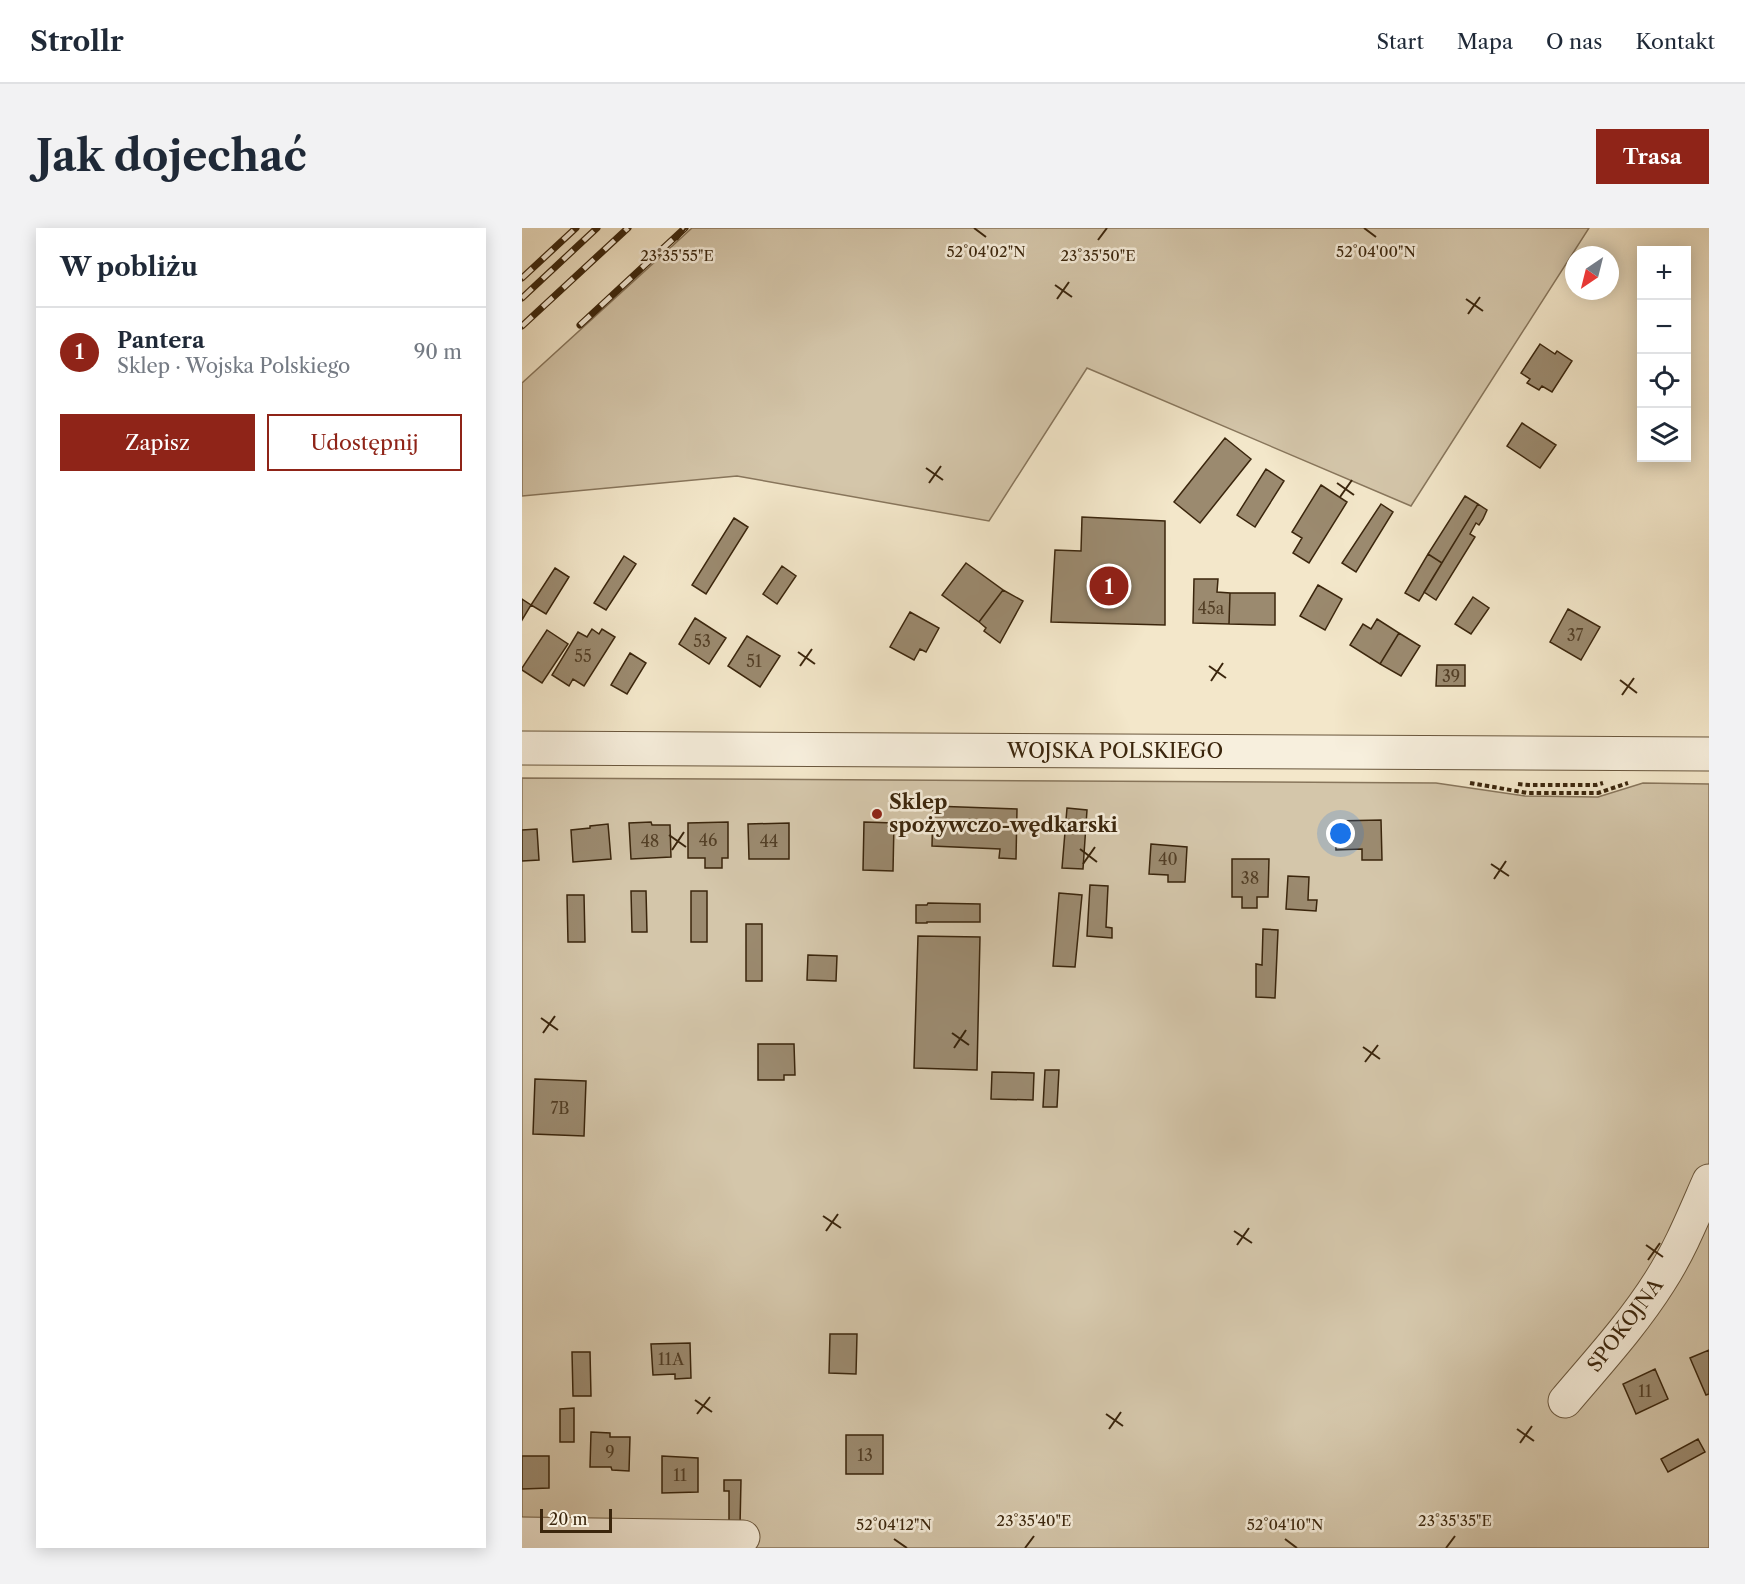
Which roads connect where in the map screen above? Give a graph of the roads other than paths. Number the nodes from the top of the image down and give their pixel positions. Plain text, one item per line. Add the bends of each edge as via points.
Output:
1 (522, 748) edge
2 (1709, 754) edge
3 (1709, 1181) edge
4 (1565, 1401) dead end
5 (522, 1534) edge
6 (743, 1537) dead end

1 - 2 street, WOJSKA POLSKIEGO
3 - 4 street, SPOKOJNA via 1661,1280 1626,1330
5 - 6 street

